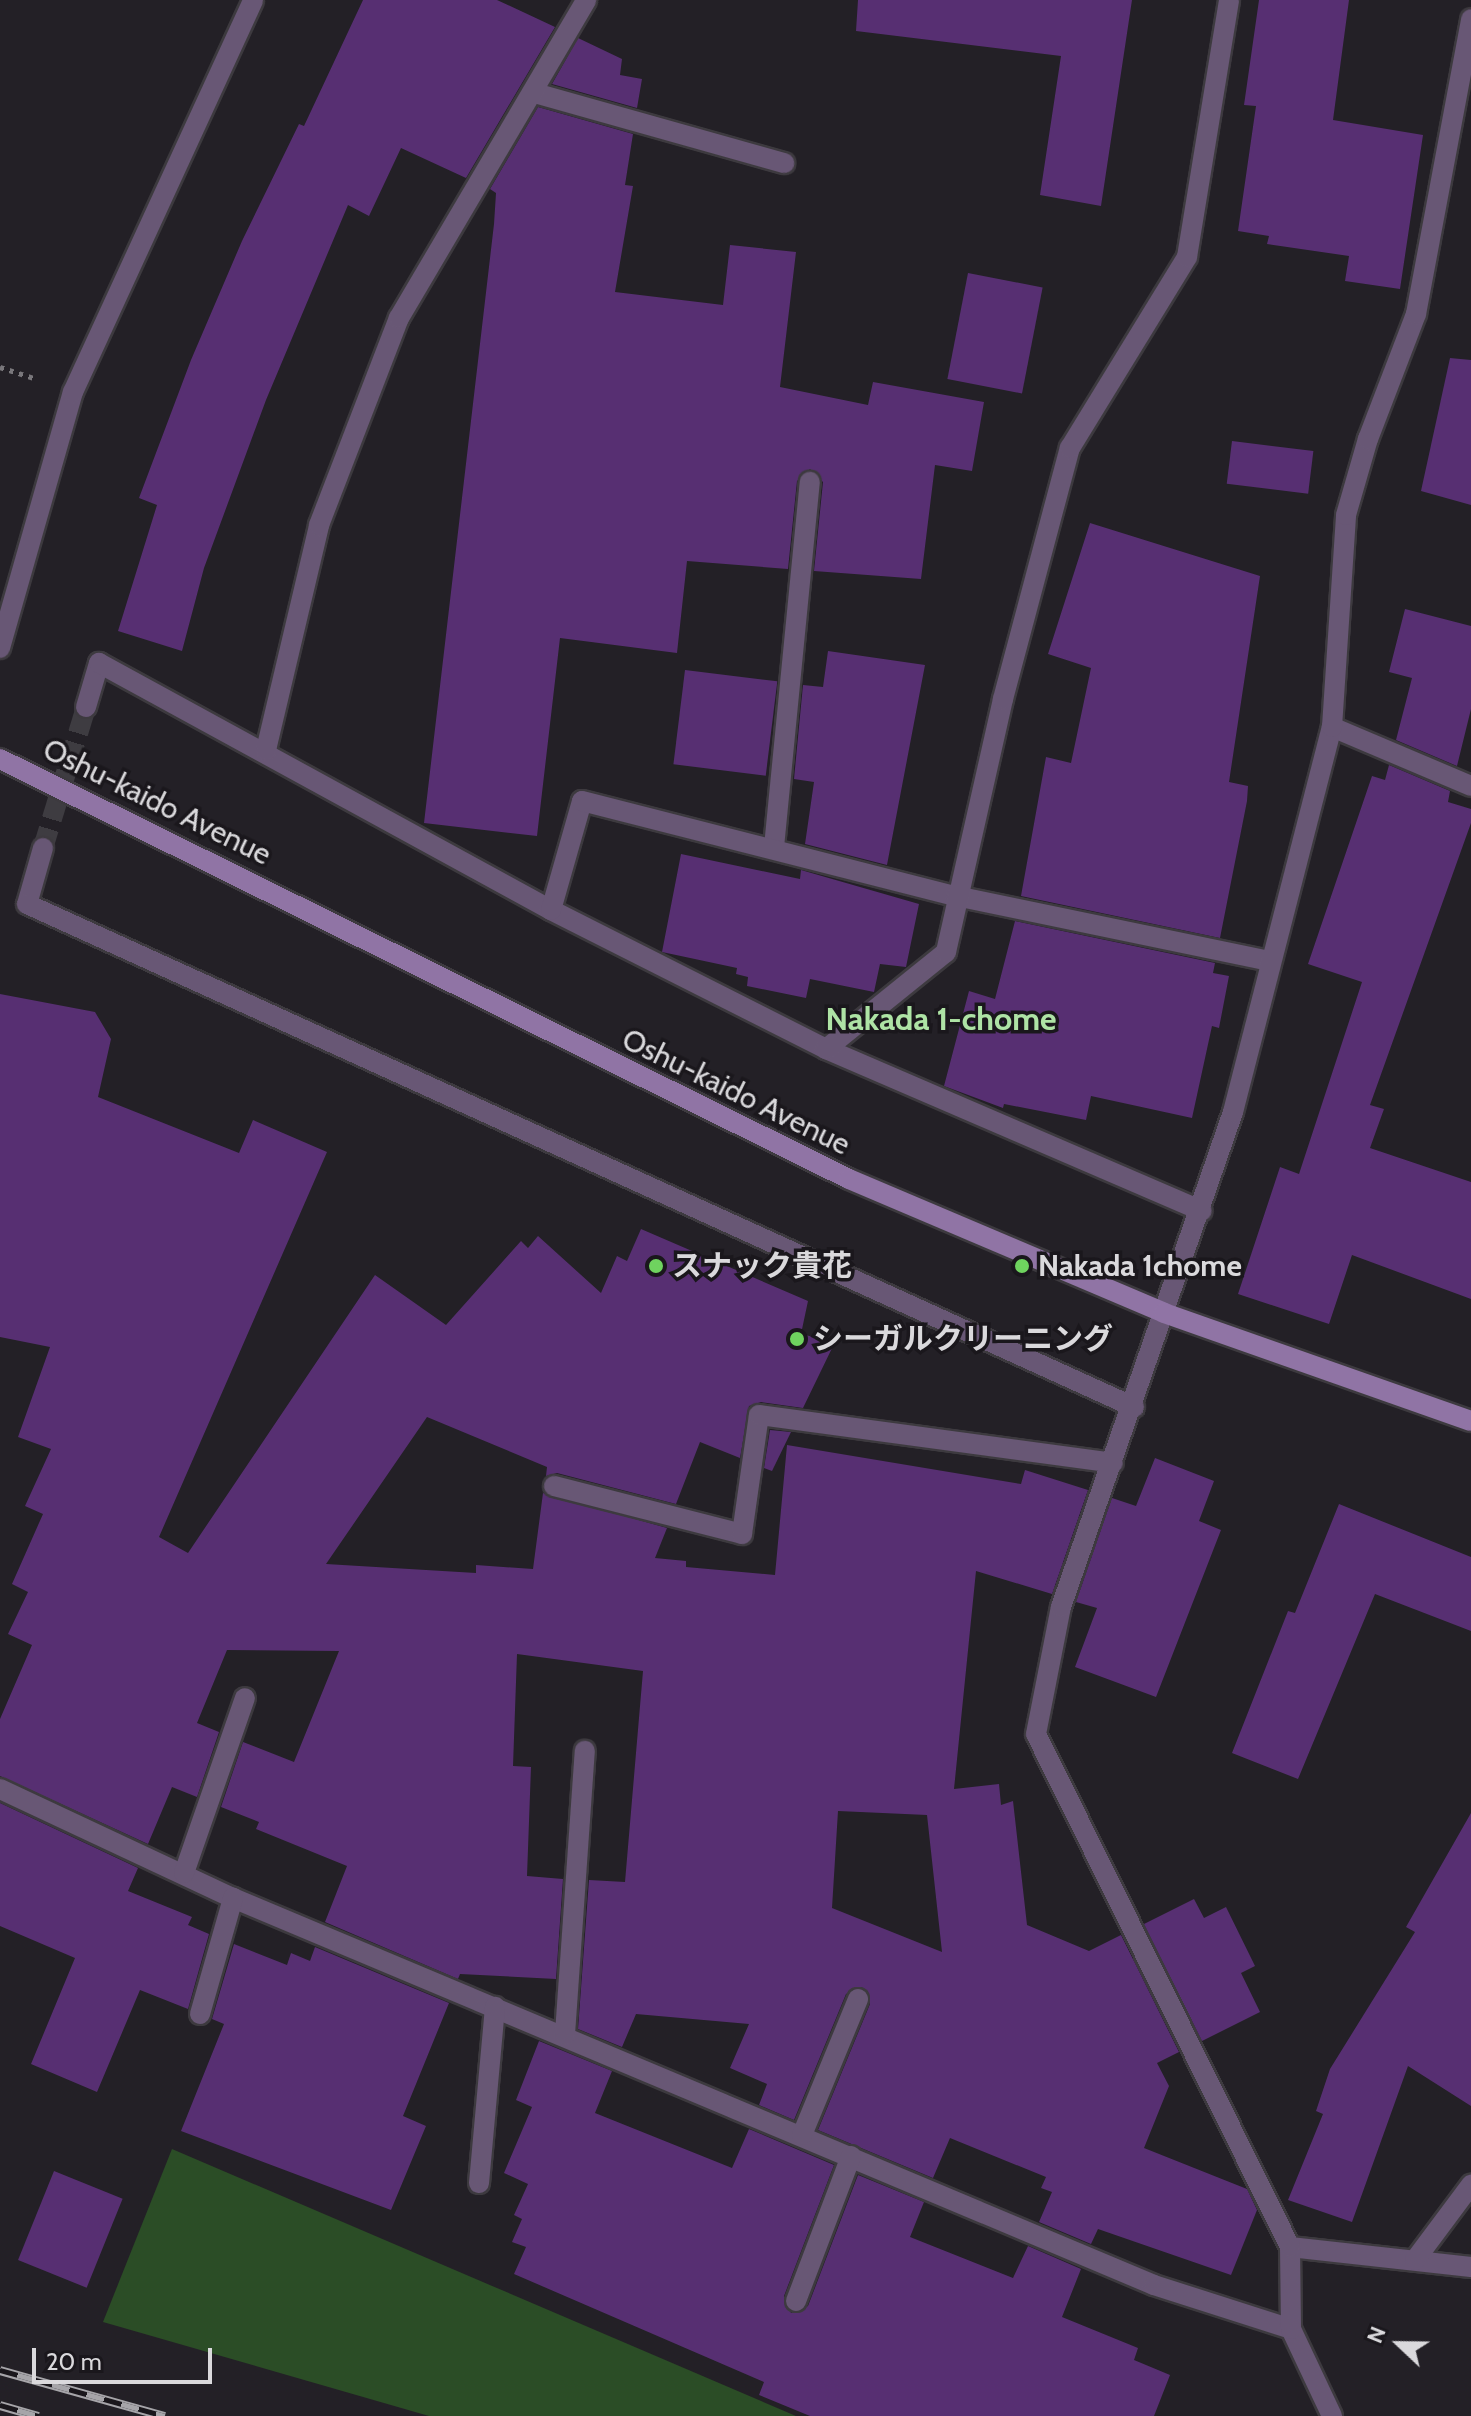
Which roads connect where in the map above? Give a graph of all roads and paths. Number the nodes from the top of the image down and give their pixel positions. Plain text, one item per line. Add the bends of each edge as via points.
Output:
1 (253, 0) edge
2 (586, 0) edge
3 (1229, 0) edge
4 (1471, 19) edge
5 (535, 93) junction
6 (784, 163) dead end
7 (810, 482) dead end
8 (0, 648) edge
9 (86, 707) tunnel mouth
10 (1332, 727) junction
11 (266, 750) junction
12 (0, 759) edge
13 (1471, 786) edge
14 (774, 847) junction
15 (43, 848) tunnel mouth
16 (956, 896) junction
17 (551, 910) junction
18 (1269, 961) junction
19 (826, 1049) junction
20 (1202, 1211) junction
21 (1164, 1313) junction
22 (1134, 1407) junction
23 (1471, 1421) edge
24 (1113, 1463) junction
25 (554, 1486) dead end
26 (245, 1698) dead end
27 (585, 1751) dead end
28 (0, 1789) edge
29 (184, 1873) junction
30 (233, 1898) junction
31 (858, 1999) dead end
32 (495, 2007) junction
33 (200, 2014) dead end
34 (565, 2034) junction
35 (802, 2135) junction
36 (851, 2156) junction
37 (479, 2183) dead end
38 (1471, 2185) edge
39 (1290, 2247) junction
40 (1415, 2260) junction
41 (1471, 2267) edge
42 (796, 2301) dead end
43 (1291, 2329) junction
44 (1332, 2416) edge

1 - 8 street via 73,392
2 - 5 street
3 - 16 street via 1187,257 1070,448
4 - 10 street via 1416,314 1368,439 1346,515
5 - 6 street
5 - 11 street via 399,318 319,525
7 - 14 street
9 - 11 street via 99,663
10 - 13 street
10 - 18 street
11 - 17 street
12 - 21 main road, Oshu-kaido Avenue via 849,1179
14 - 16 street
14 - 17 street via 582,801
15 - 22 street via 27,904
16 - 18 street
16 - 19 street via 946,952
17 - 19 street
18 - 20 street via 1233,1112
19 - 20 street
20 - 21 street
21 - 22 street
21 - 23 main road, Oshu-kaido Avenue
22 - 24 street
24 - 25 street via 759,1415 742,1534
24 - 39 street via 1061,1607 1036,1734
26 - 29 street
27 - 34 street
28 - 29 street
29 - 30 street
30 - 32 street
30 - 33 street
31 - 35 street
32 - 34 street
32 - 37 street
34 - 35 street
35 - 36 street
36 - 42 street
36 - 43 street via 1154,2285
38 - 40 street
39 - 40 street
39 - 43 street
40 - 41 street
43 - 44 street

